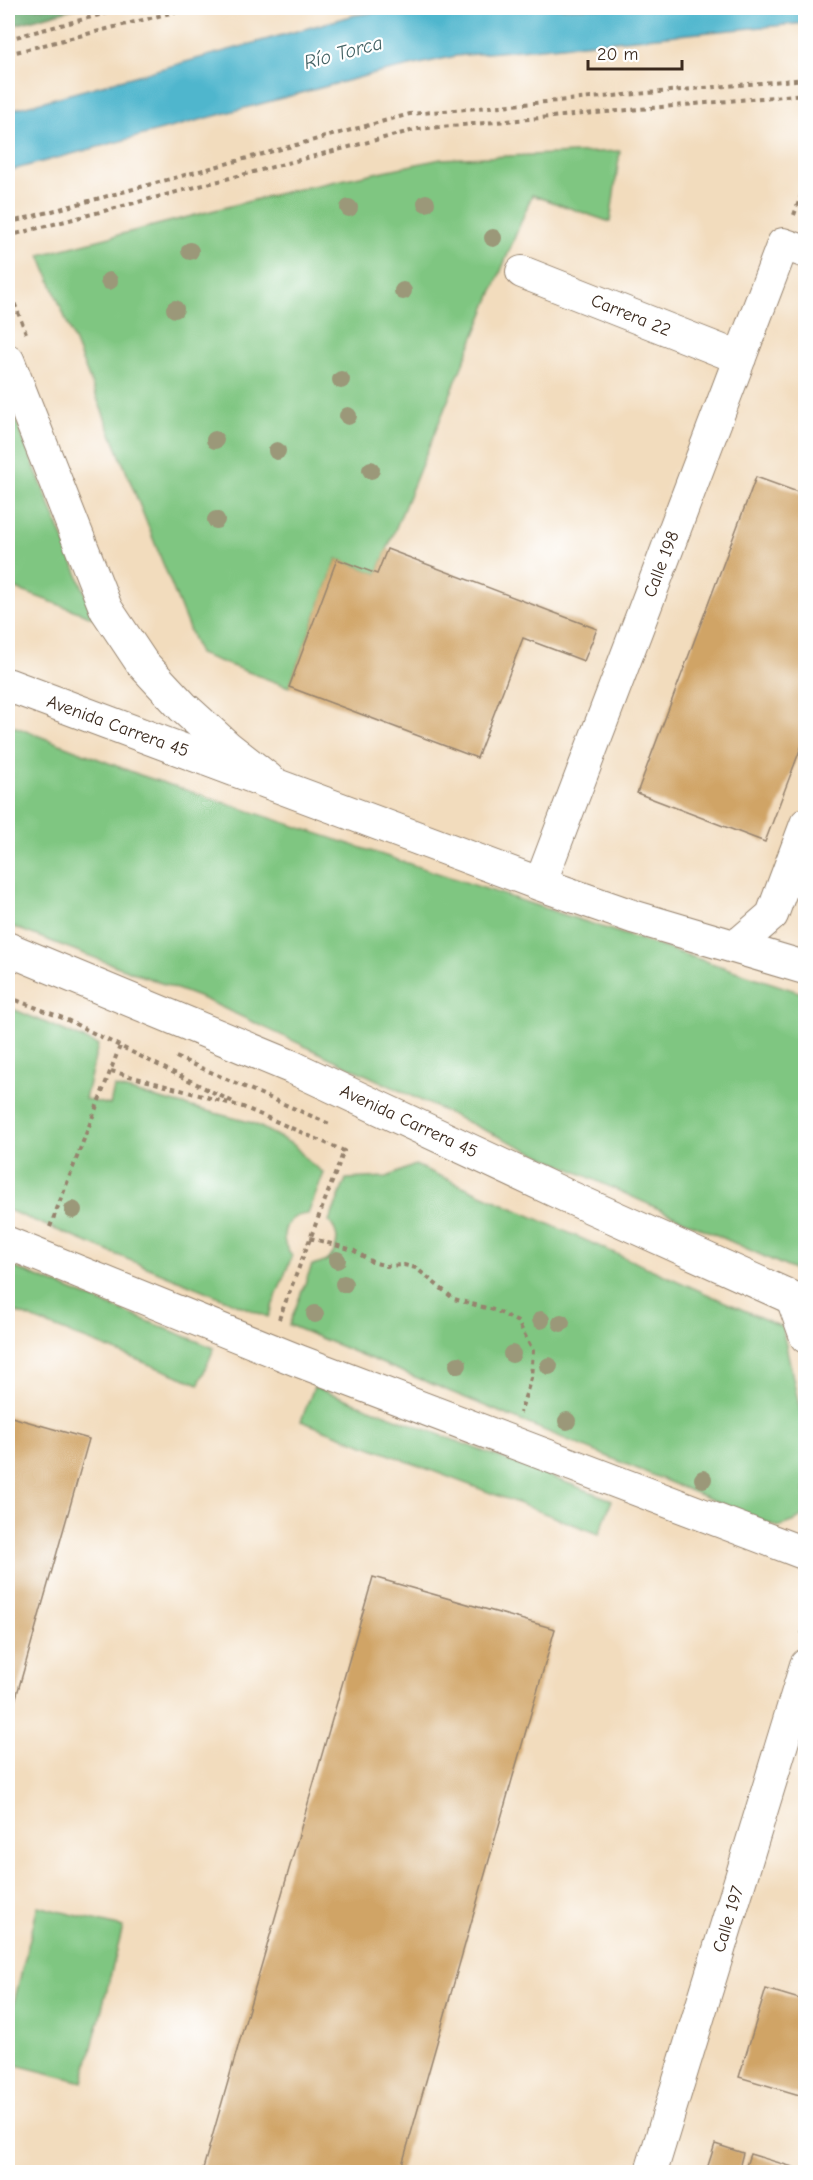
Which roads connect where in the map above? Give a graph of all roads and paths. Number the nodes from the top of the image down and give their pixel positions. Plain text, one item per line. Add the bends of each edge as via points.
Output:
1 (126, 8) edge
2 (190, 8) edge
3 (8, 39) edge
4 (8, 54) edge
5 (806, 79) edge
6 (806, 94) edge
7 (8, 224) edge
8 (8, 236) edge
9 (794, 248) edge
10 (522, 272) dead end
11 (8, 287) edge
12 (19, 352) edge
13 (740, 358) junction
14 (8, 685) edge
15 (274, 783) junction
16 (806, 824) edge
17 (540, 884) junction
18 (735, 947) junction
19 (8, 949) edge
20 (806, 968) edge
21 (8, 997) edge
22 (120, 1046) junction
23 (111, 1071) junction
24 (243, 1107) junction
25 (46, 1237) dead end
26 (310, 1238) junction
27 (8, 1243) edge
28 (799, 1301) edge
29 (278, 1321) dead end
30 (806, 1337) edge
31 (518, 1420) dead end
32 (806, 1554) edge
33 (806, 1665) edge
34 (806, 1725) edge
35 (651, 2172) edge
36 (671, 2172) edge

1 - 3 path
2 - 4 path
5 - 7 path via 410,114
6 - 8 path via 418,129
9 - 13 street, Calle 198
10 - 13 street, Carrera 22
11 - 12 path
12 - 15 main road via 106,609 142,663 183,707
13 - 17 street, Calle 198
14 - 15 main road, Avenida Carrera 45
15 - 17 main road, Avenida Carrera 45
16 - 18 street via 772,915
17 - 18 main road, Avenida Carrera 45
18 - 20 main road, Avenida Carrera 45
19 - 28 main road, Avenida Carrera 45 via 292,1067
21 - 22 path
22 - 23 path
22 - 24 path
23 - 24 path
23 - 25 path
24 - 26 path via 344,1151
26 - 29 path
26 - 31 path via 353,1250 372,1262 416,1268 454,1299 497,1311 518,1322 533,1351 531,1378
27 - 32 street via 299,1360
28 - 30 street
33 - 35 street, Calle 197
34 - 36 street, Calle 197

